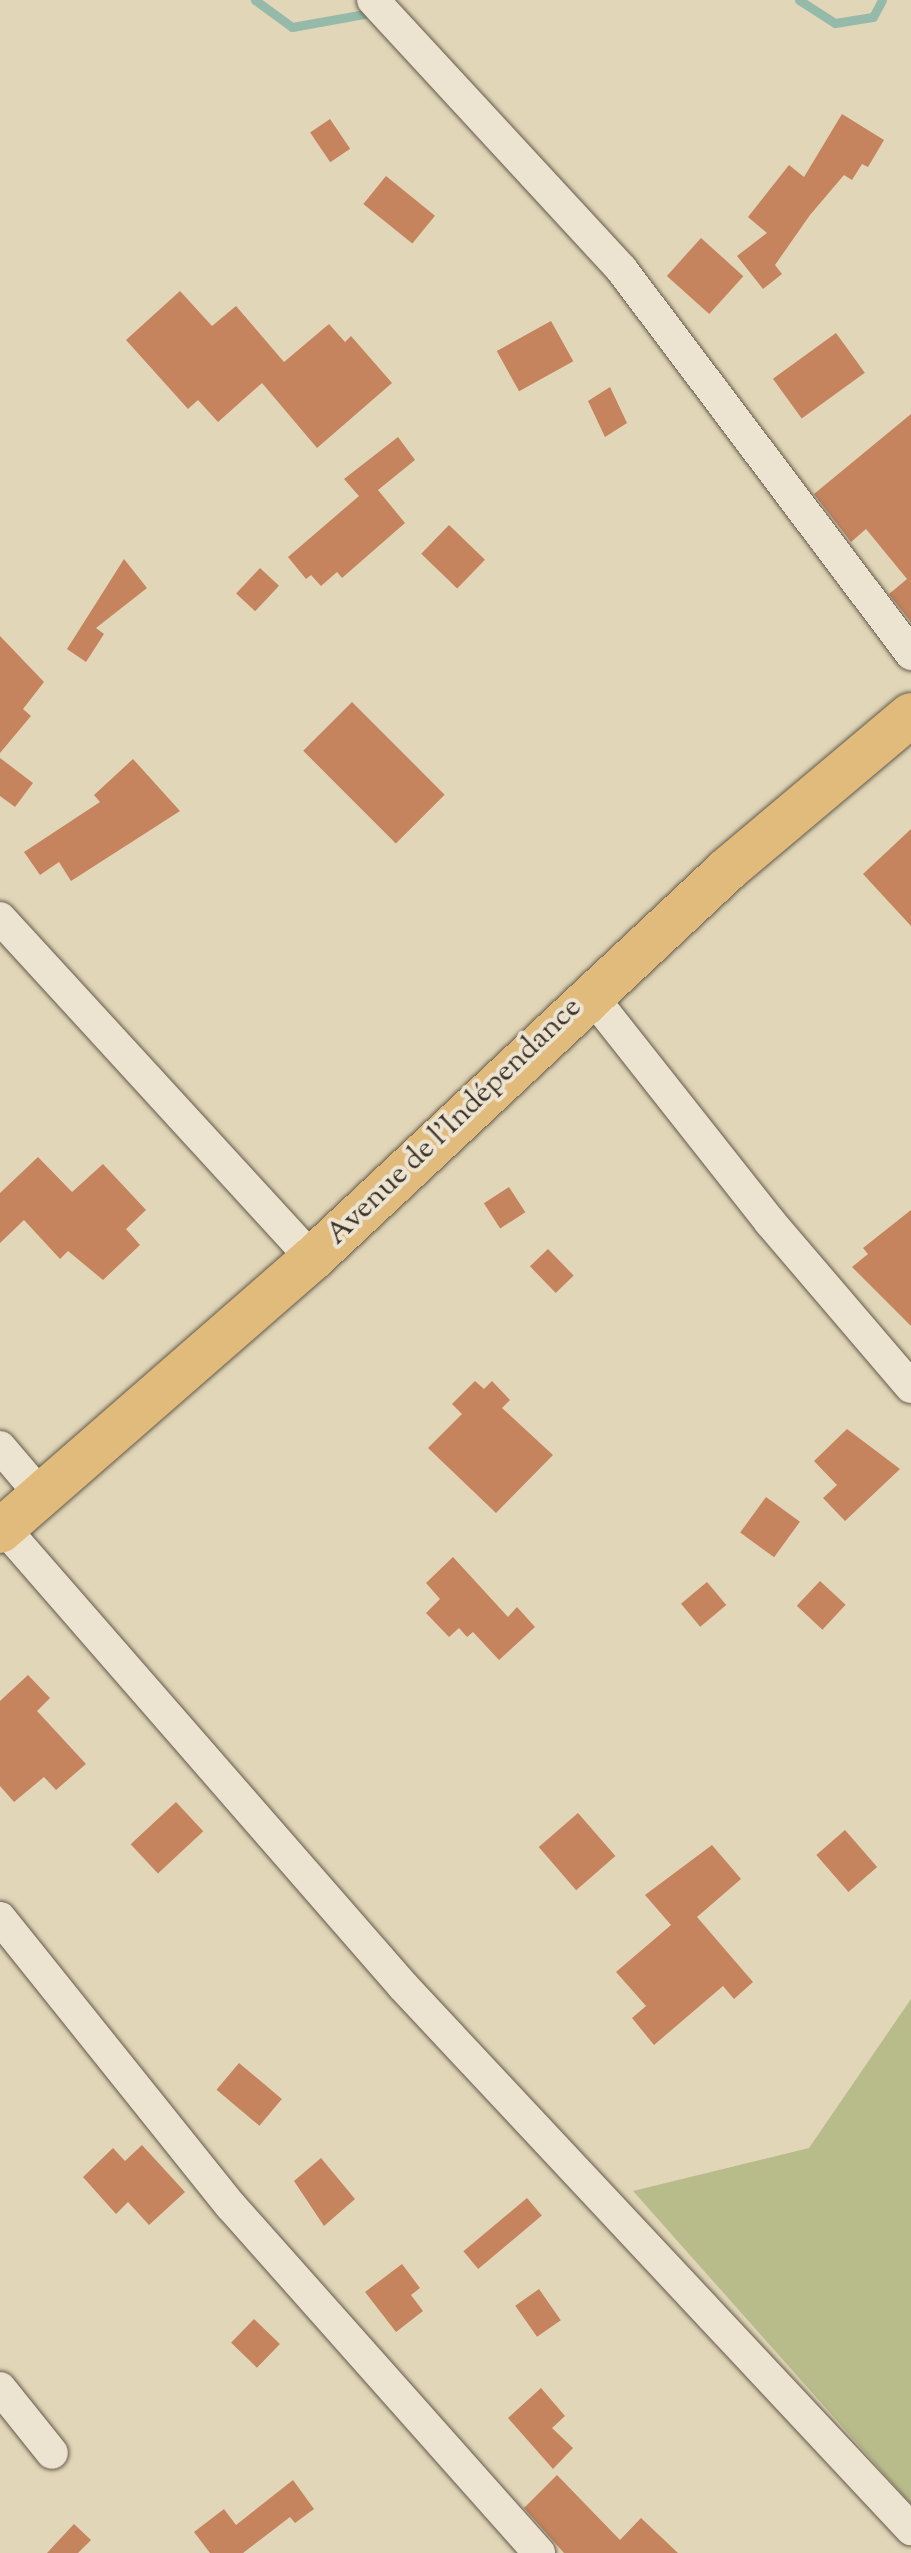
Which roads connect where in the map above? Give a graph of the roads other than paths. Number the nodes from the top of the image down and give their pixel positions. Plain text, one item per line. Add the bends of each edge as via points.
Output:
1 (373, 0) edge
2 (911, 654) edge
3 (909, 721) edge
4 (0, 918) edge
5 (590, 994) junction
6 (312, 1259) junction
7 (911, 1387) edge
8 (0, 1447) edge
9 (40, 1494) junction
10 (2, 1529) edge
11 (0, 1918) edge
12 (0, 2388) edge
13 (52, 2453) dead end
14 (911, 2529) edge
15 (539, 2553) edge

1 - 2 street via 622,270
3 - 5 main road, Avenue de l'Indépendance
4 - 6 street
5 - 6 main road, Avenue de l'Indépendance
5 - 7 street via 770,1222
6 - 9 main road, Avenue de l'Indépendance
8 - 9 street
9 - 10 main road, Avenue de l'Indépendance
10 - 14 street via 403,1986
11 - 15 street via 231,2206
12 - 13 street

